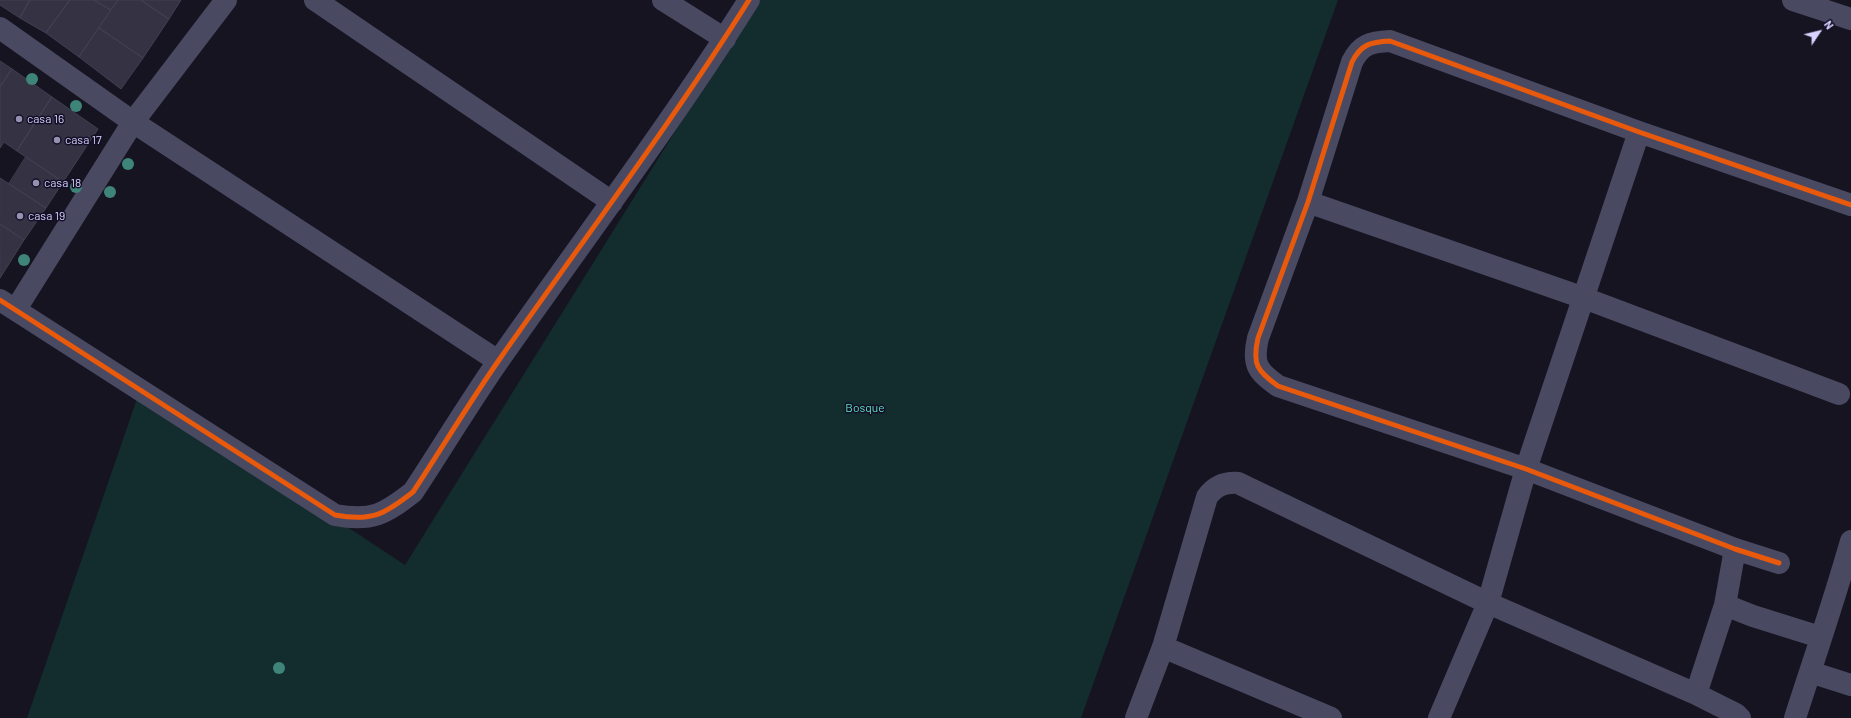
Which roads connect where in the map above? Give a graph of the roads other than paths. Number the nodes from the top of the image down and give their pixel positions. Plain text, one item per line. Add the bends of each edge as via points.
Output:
1 (226, 0) edge
2 (315, 0) edge
3 (663, 0) edge
4 (749, 0) edge
5 (1793, 0) edge
6 (1851, 20) edge
7 (0, 28) edge
8 (725, 39) junction
9 (133, 122) junction
10 (1639, 132) junction
11 (612, 202) junction
12 (1308, 202) junction
13 (1851, 205) edge
14 (1584, 298) junction
15 (8, 305) edge
16 (498, 362) junction
17 (1839, 394) dead end
18 (1526, 468) junction
19 (1851, 541) edge
20 (1735, 549) junction
21 (1779, 563) dead end
22 (1488, 603) junction
23 (1725, 606) junction
24 (1820, 637) junction
25 (1163, 647) junction
26 (1810, 672) junction
27 (1851, 685) edge
28 (1696, 694) junction
29 (1136, 718) edge
30 (1331, 718) edge
31 (1439, 718) edge
32 (1740, 718) edge
33 (1795, 718) edge

1 - 9 street
2 - 11 street
3 - 8 street
4 - 8 street
5 - 6 street
7 - 9 street
8 - 11 street
9 - 15 street
9 - 16 street
10 - 12 street via 1390,42 1375,42 1364,46 1356,53 1352,62
10 - 13 street
10 - 14 street
11 - 16 street
12 - 14 street
12 - 18 street via 1258,338 1256,366 1278,386
14 - 17 street
14 - 18 street
15 - 16 street via 335,515 356,519 376,515 413,492
18 - 20 street
18 - 22 street
19 - 24 street via 1832,609
20 - 21 street
20 - 23 street
22 - 25 street via 1238,483 1230,482 1212,489 1207,497
22 - 28 street
22 - 31 street
23 - 24 street
23 - 28 street
24 - 26 street
25 - 29 street
25 - 30 street
26 - 27 street
26 - 33 street
28 - 32 street

